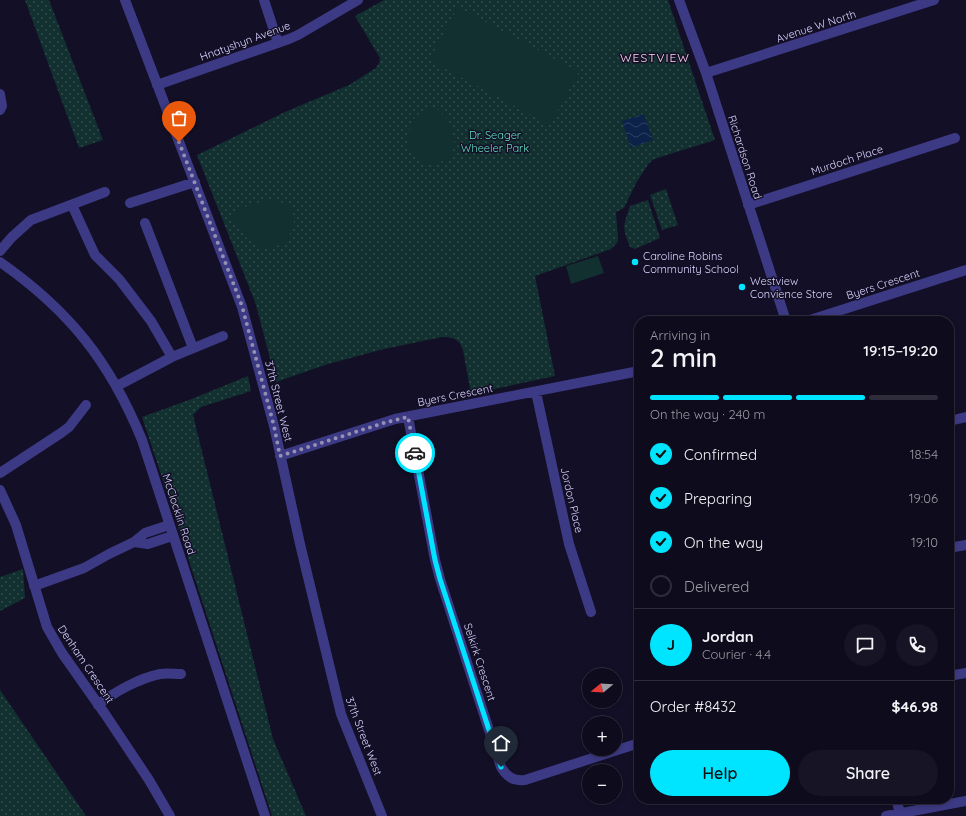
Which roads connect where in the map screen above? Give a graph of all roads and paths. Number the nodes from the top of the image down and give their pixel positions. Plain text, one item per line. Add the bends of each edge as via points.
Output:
1 (125, 0) edge
2 (264, 0) edge
3 (358, 0) edge
4 (680, 0) edge
5 (934, 0) edge
6 (278, 43) junction
7 (706, 73) junction
8 (157, 85) junction
9 (0, 94) edge
10 (0, 110) edge
11 (955, 138) dead end
12 (195, 182) junction
13 (105, 192) dead end
14 (130, 203) dead end
15 (72, 205) junction
16 (748, 205) junction
17 (145, 223) dead end
18 (0, 251) edge
19 (0, 262) edge
20 (966, 270) edge
21 (784, 316) edge
22 (823, 316) edge
23 (223, 336) dead end
24 (193, 348) junction
25 (172, 357) junction
26 (634, 372) edge
27 (117, 386) junction
28 (536, 392) junction
29 (86, 405) dead end
30 (408, 417) junction
31 (966, 417) edge
32 (954, 419) edge
33 (280, 456) junction
34 (0, 473) edge
35 (0, 490) edge
36 (169, 525) junction
37 (172, 536) junction
38 (134, 542) junction
39 (966, 545) edge
40 (954, 547) edge
41 (34, 586) junction
42 (591, 612) dead end
43 (966, 672) edge
44 (181, 674) dead end
45 (954, 675) edge
46 (98, 705) junction
47 (634, 744) edge
48 (966, 801) edge
49 (897, 804) edge
50 (952, 804) edge
51 (954, 804) edge
52 (900, 815) edge
53 (170, 816) edge
54 (265, 816) edge
55 (382, 816) edge
56 (886, 816) edge

1 - 8 street, 37th Street West
2 - 6 street
3 - 6 street, Hnatyshyn Avenue via 298,35
4 - 7 street, Richardson Road
5 - 7 street, Avenue W North
6 - 8 street, Hnatyshyn Avenue
7 - 16 street, Richardson Road
8 - 12 street, 37th Street West
9 - 10 street
11 - 16 street, Murdoch Place
12 - 14 street
12 - 33 street, 37th Street West via 242,306
13 - 15 street
15 - 18 street via 31,220 12,236
15 - 25 street via 95,255 120,279 151,321
16 - 21 street, Richardson Road
17 - 24 street
19 - 27 street, McClocklin Road via 33,286 66,317 94,351
20 - 22 street, Byers Crescent
23 - 24 street
24 - 25 street
25 - 27 street
26 - 28 street, Byers Crescent
27 - 36 street, McClocklin Road via 142,440
28 - 30 street, Byers Crescent
28 - 42 street, Jordon Place via 569,544
29 - 34 street via 69,427
30 - 33 street, Byers Crescent
30 - 47 street, Selkirk Crescent via 440,579 501,767 511,778 525,780
31 - 32 street
33 - 55 street, 37th Street West via 341,714
35 - 41 street, Denham Crescent via 16,525
36 - 37 street, McClocklin Road
36 - 38 street via 145,533
37 - 38 street via 148,544
37 - 54 street, McClocklin Road
38 - 41 street via 84,568
39 - 40 street
41 - 46 street, Denham Crescent via 47,627
43 - 45 street
44 - 46 street via 160,674 149,678 107,697
46 - 53 street, Denham Crescent
48 - 51 street
49 - 52 street
50 - 52 street
52 - 56 street

